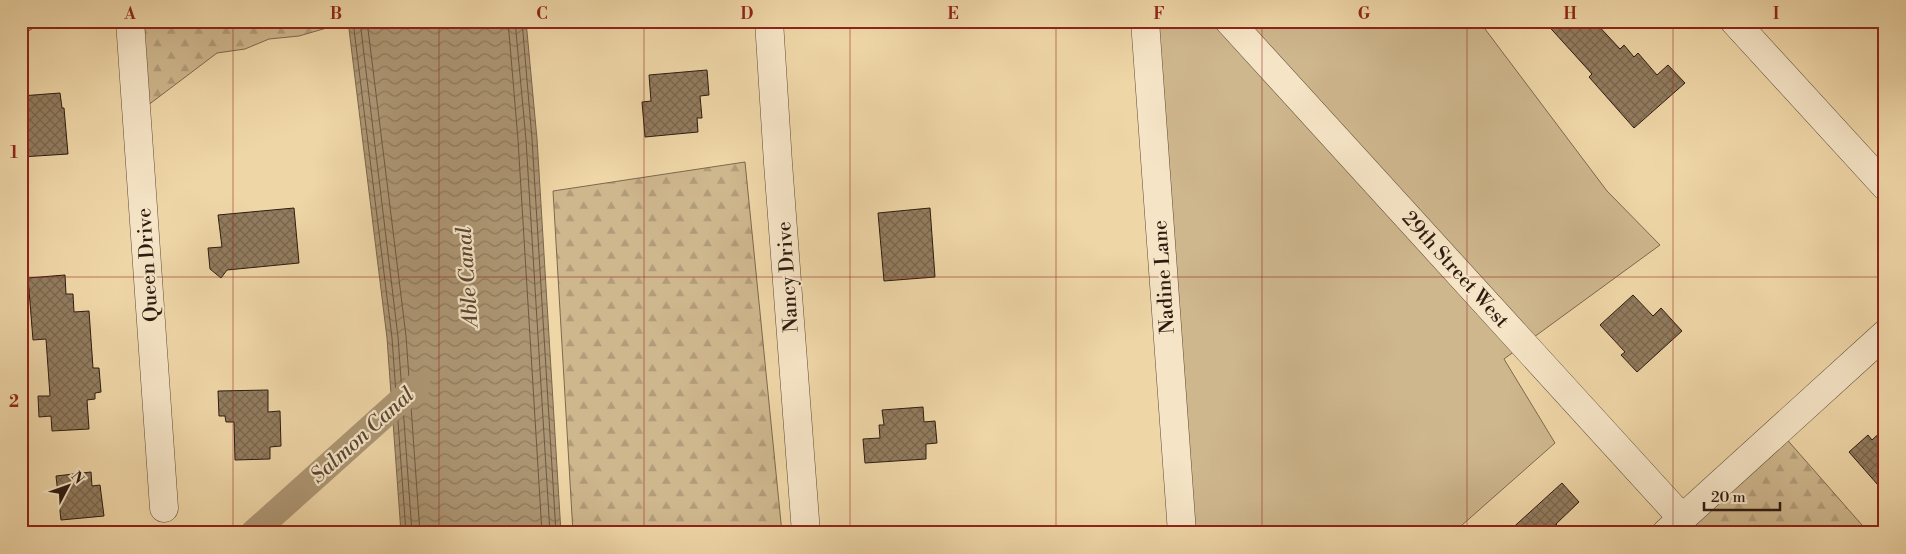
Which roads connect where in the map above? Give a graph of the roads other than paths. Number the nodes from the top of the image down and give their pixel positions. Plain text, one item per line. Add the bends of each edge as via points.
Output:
1 (130, 21) edge
2 (769, 21) edge
3 (1145, 21) edge
4 (1229, 21) edge
5 (1734, 21) edge
6 (1885, 186) edge
7 (1885, 334) edge
8 (164, 508) dead end
9 (1674, 525) edge
10 (806, 533) edge
11 (1182, 533) edge

1 - 8 street, Queen Drive
2 - 10 street, Nancy Drive
3 - 11 street, Nadine Lane
4 - 9 street, 29th Street West
5 - 6 street
7 - 9 street

